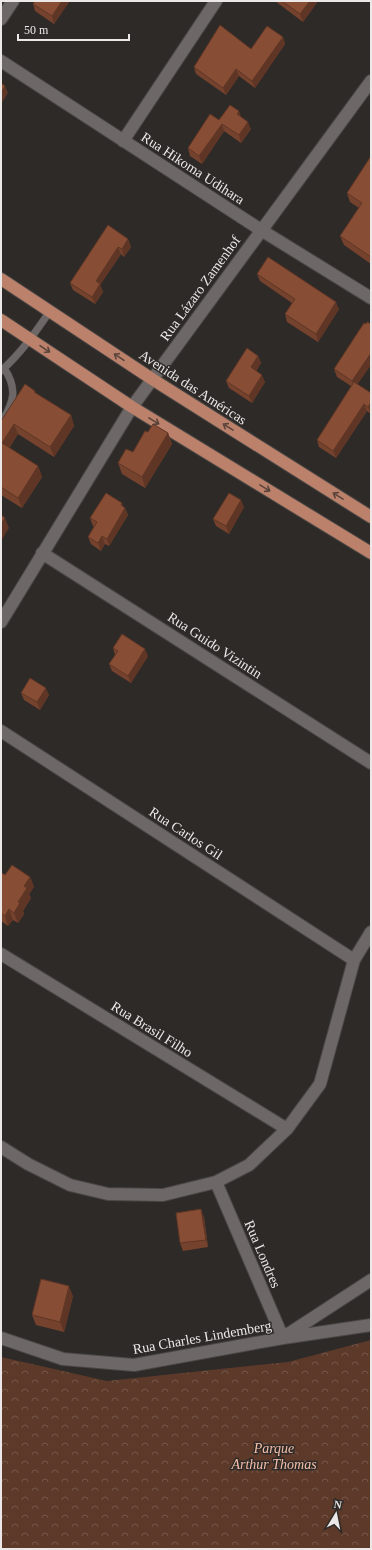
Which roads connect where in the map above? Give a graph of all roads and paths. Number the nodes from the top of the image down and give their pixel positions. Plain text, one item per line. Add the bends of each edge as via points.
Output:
1 (13, 1) edge
2 (216, 1) edge
3 (1, 19) edge
4 (1, 61) edge
5 (370, 85) edge
6 (123, 141) junction
7 (261, 230) junction
8 (1, 279) edge
9 (371, 298) edge
10 (50, 311) junction
11 (1, 320) edge
12 (31, 340) junction
13 (3, 369) edge
14 (152, 379) junction
15 (132, 407) junction
16 (1, 423) edge
17 (371, 517) edge
18 (42, 553) junction
19 (371, 553) edge
20 (1, 622) edge
21 (1, 731) edge
22 (371, 763) edge
23 (371, 932) edge
24 (1, 954) edge
25 (354, 960) junction
26 (287, 1129) junction
27 (1, 1147) edge
28 (216, 1182) junction
29 (371, 1280) edge
30 (371, 1325) edge
31 (1, 1338) edge
32 (283, 1338) junction

1 - 3 street
2 - 6 street
4 - 6 street, Rua Hikoma Udihara
5 - 7 street, Rua Lázaro Zamenhof
6 - 7 street, Rua Hikoma Udihara
7 - 9 street, Rua Hikoma Udihara
7 - 14 street, Rua Lázaro Zamenhof
8 - 10 main road, Avenida das Américas
10 - 12 lane
14 -> 10 main road, Avenida das Américas
11 - 12 main road
12 - 13 lane
12 -> 15 main road
13 - 16 lane via 12,380 14,397
14 - 15 street, Rua Lázaro Zamenhof
17 -> 14 main road, Avenida das Américas
15 - 18 street, Rua Lázaro Zamenhof
15 -> 19 main road
18 - 20 street, Rua Lázaro Zamenhof
18 - 22 street, Rua Guido Vizintin
21 - 25 street, Rua Carlos Gil
23 - 25 street
24 - 26 street, Rua Brasil Filho
25 - 26 street via 320,1084
26 - 28 street via 249,1165
27 - 28 street via 70,1185 108,1194 163,1195
28 - 32 street, Rua Londres
29 - 32 street, Rua Charles Lindemberg
30 - 32 street
31 - 32 street, Rua Charles Lindemberg via 63,1359 134,1365

